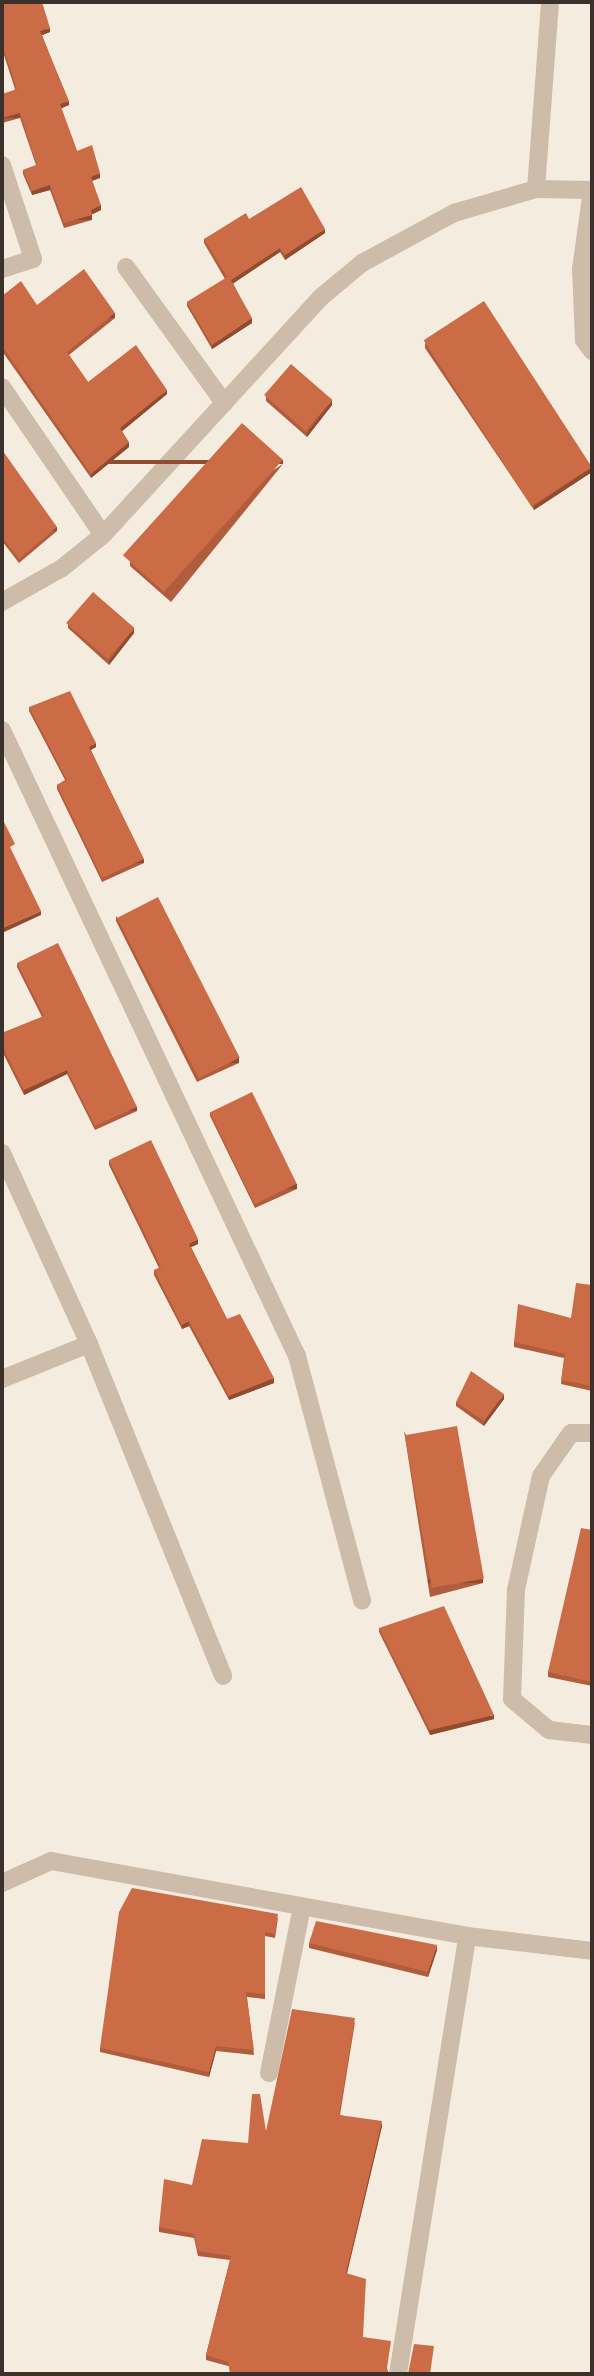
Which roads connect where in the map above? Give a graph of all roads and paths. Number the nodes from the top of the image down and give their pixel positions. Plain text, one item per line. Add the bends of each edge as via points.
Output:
1 (550, 2) edge
2 (2, 165) edge
3 (536, 189) junction
4 (592, 190) edge
5 (126, 267) dead end
6 (2, 269) edge
7 (592, 351) edge
8 (2, 387) edge
9 (224, 403) junction
10 (103, 535) junction
11 (2, 601) edge
12 (2, 730) edge
13 (2, 1153) edge
14 (89, 1345) junction
15 (2, 1379) edge
16 (592, 1433) edge
17 (362, 1600) dead end
18 (223, 1676) dead end
19 (592, 1735) edge
20 (2, 1883) edge
21 (302, 1907) junction
22 (467, 1936) junction
23 (592, 1951) edge
24 (269, 2073) dead end
25 (398, 2374) edge

1 - 3 street
2 - 6 street via 33,259
3 - 4 street
3 - 9 street via 454,213 362,263 320,298
4 - 7 street via 581,269 584,340
5 - 9 street
8 - 10 street
9 - 10 street
10 - 11 street via 62,568
12 - 17 street via 297,1356
13 - 14 street
14 - 15 street
14 - 18 street
16 - 19 street via 571,1433 541,1476 516,1590 512,1699 549,1730
20 - 21 street via 51,1861
21 - 22 street
21 - 24 street
22 - 23 street
22 - 25 street

